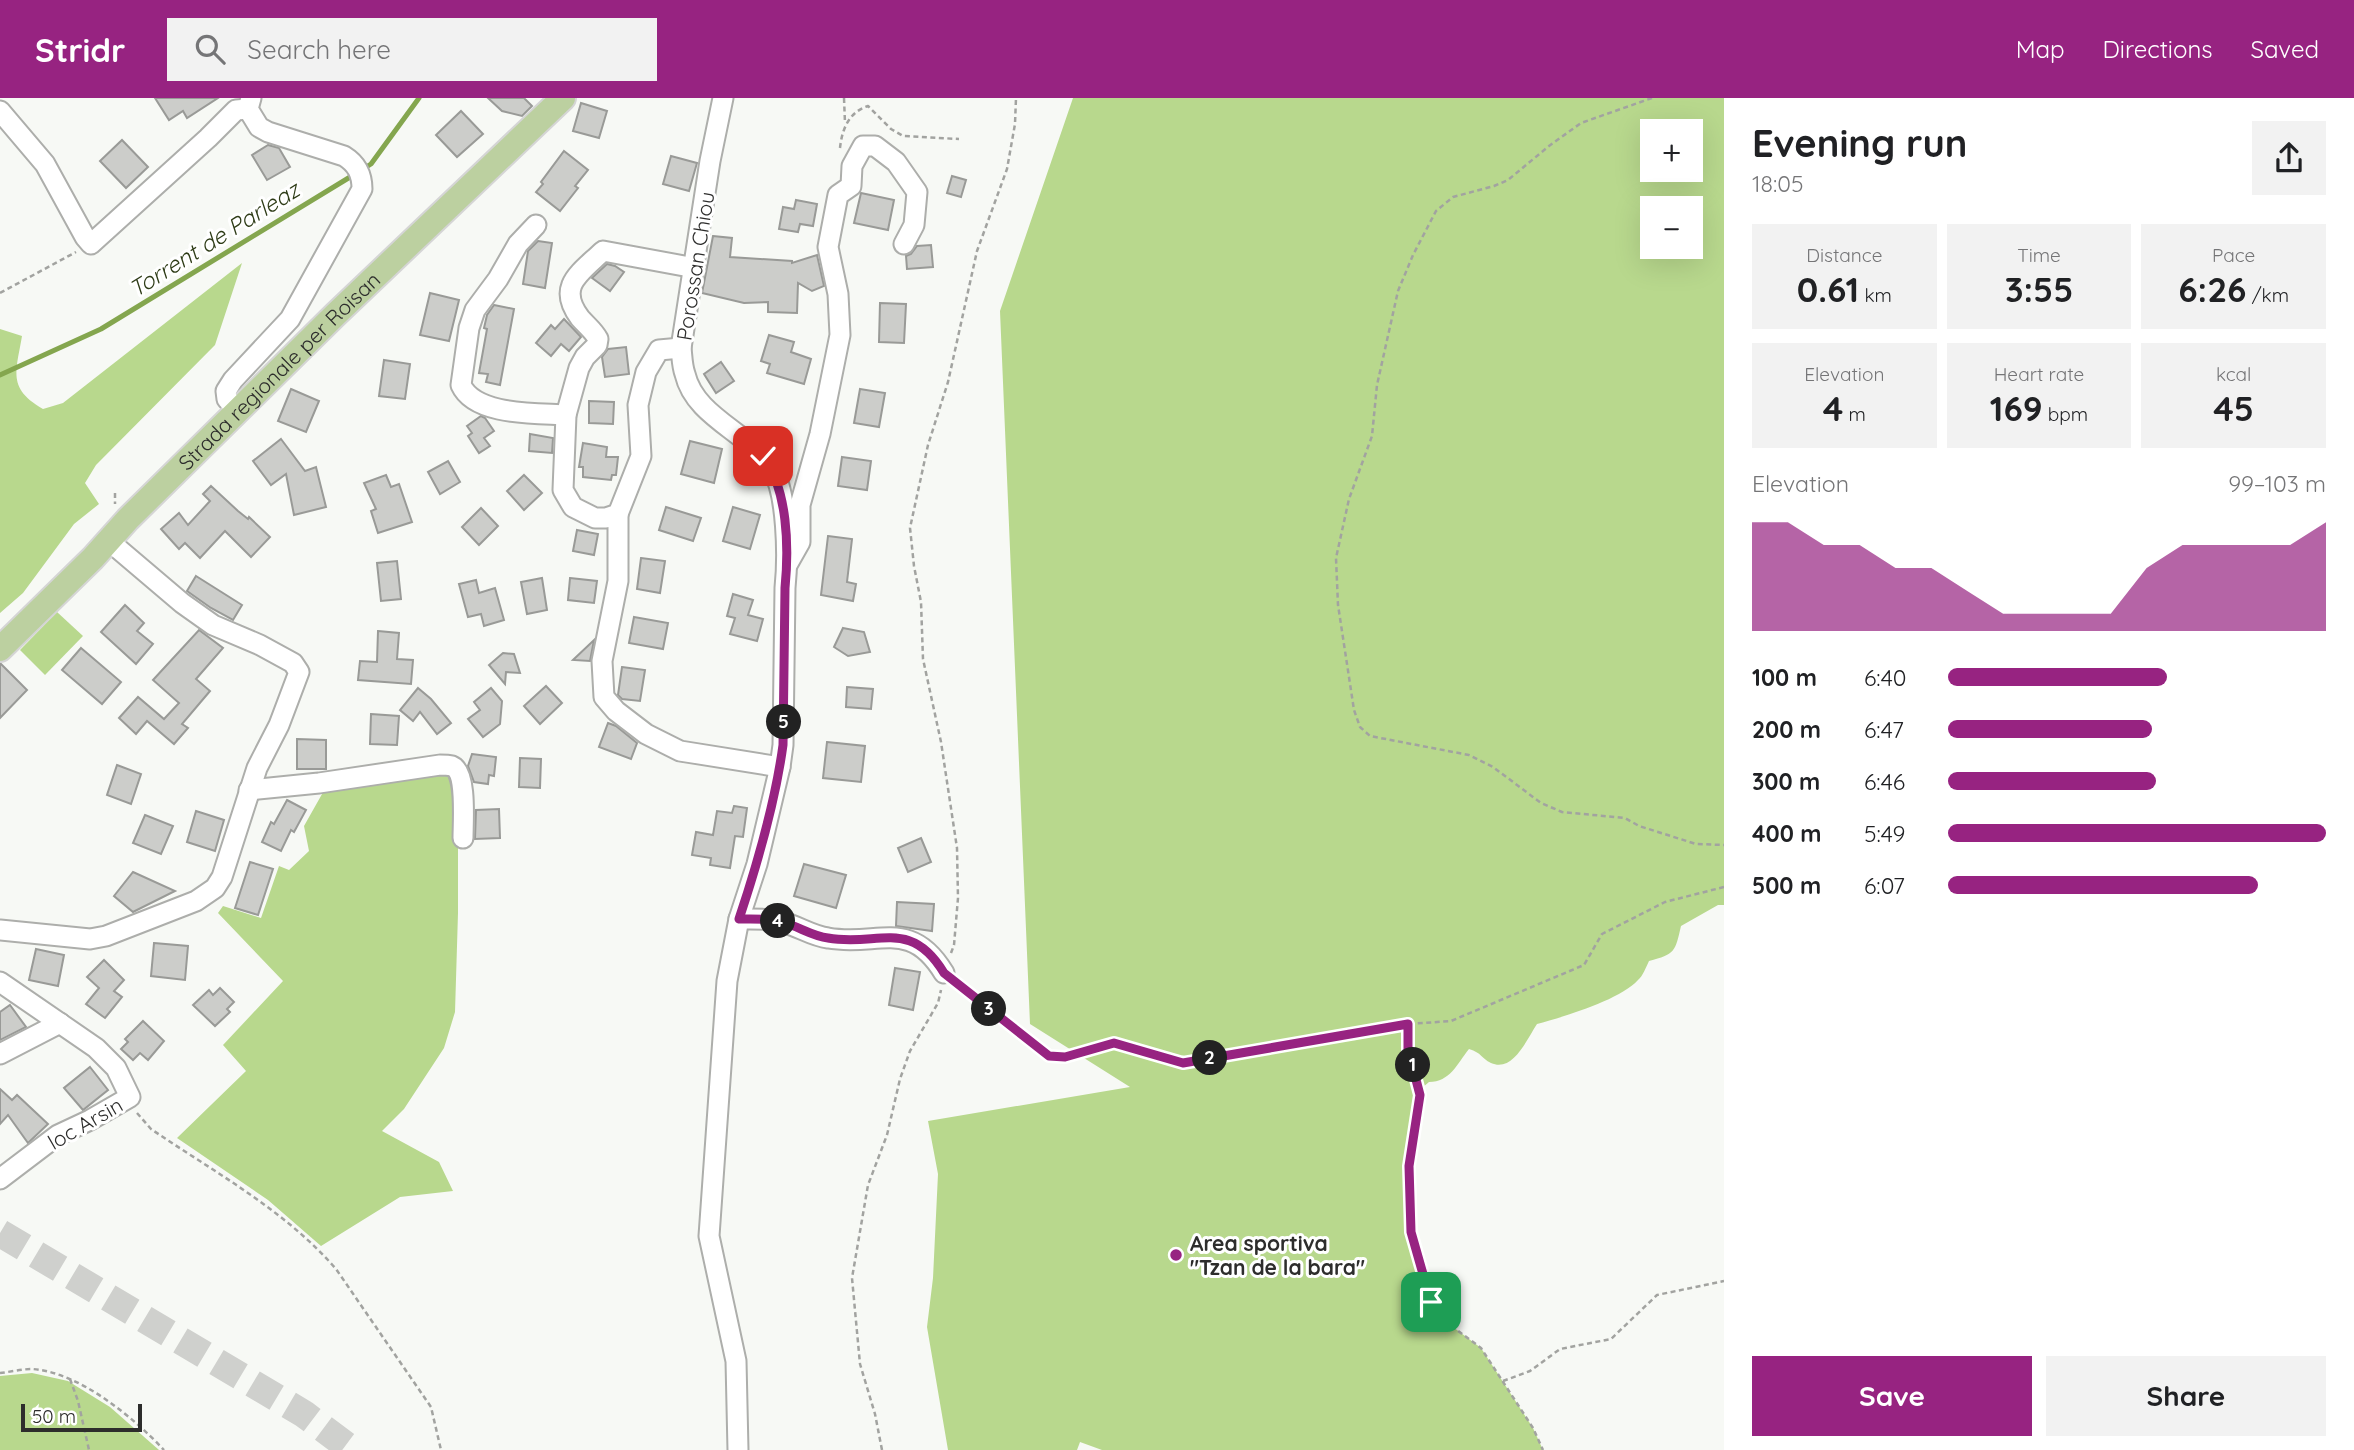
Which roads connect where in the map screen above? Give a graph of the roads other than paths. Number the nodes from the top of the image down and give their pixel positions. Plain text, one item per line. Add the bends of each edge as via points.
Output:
1 (563, 98) edge
2 (723, 98) edge
3 (249, 104) edge
4 (0, 111) edge
5 (536, 225) dead end
6 (904, 244) dead end
7 (695, 268) junction
8 (681, 348) junction
9 (238, 411) junction
10 (566, 415) junction
11 (618, 514) junction
12 (109, 541) junction
13 (787, 565) junction
14 (0, 649) edge
15 (779, 775) junction
16 (249, 790) junction
17 (463, 838) dead end
18 (739, 919) junction
19 (0, 930) edge
20 (944, 973) road end
21 (0, 982) edge
22 (60, 1023) junction
23 (0, 1054) edge
24 (0, 1180) edge
25 (737, 1450) edge

1 - 9 main road, Strada regionale per Roisan
2 - 7 street, Porossan Chiou
3 - 4 street via 236,110 90,244 45,164
3 - 9 street via 259,127 344,156 355,163 362,182 359,199 290,319 226,391
5 - 10 street via 518,244 475,310 461,385 471,398 497,410
6 - 13 street, Porossan Chiou via 914,225 917,192 896,162 875,146 863,146 852,166 851,186 838,195 828,247 838,294 840,335 800,505 800,542
7 - 8 street, Porossan Chiou
7 - 10 street via 603,251 575,277 569,295 572,307 598,339 579,368
8 - 11 street via 659,350 646,372 638,405 641,456
8 - 13 street, Porossan Chiou via 685,376 701,404 763,456 773,470 781,496
9 - 12 main road, Strada regionale per Roisan
10 - 11 street via 563,490 573,507 595,518
11 - 15 street via 618,581 602,661 604,697 646,734 680,751
12 - 14 main road, Strada regionale per Roisan
12 - 16 street via 213,625 293,663 299,672
13 - 15 street, Porossan Chiou
15 - 18 street, Porossan Chiou
16 - 17 street via 452,766 462,781
16 - 19 street via 222,877 209,894 90,939
18 - 20 street via 766,918 831,939 895,938 917,943 934,956
18 - 25 street, Porossan Chiou via 727,981 709,1236 736,1361
21 - 22 street, loc Arsin
22 - 23 street
22 - 24 street, loc Arsin via 116,1068 130,1097 58,1135

